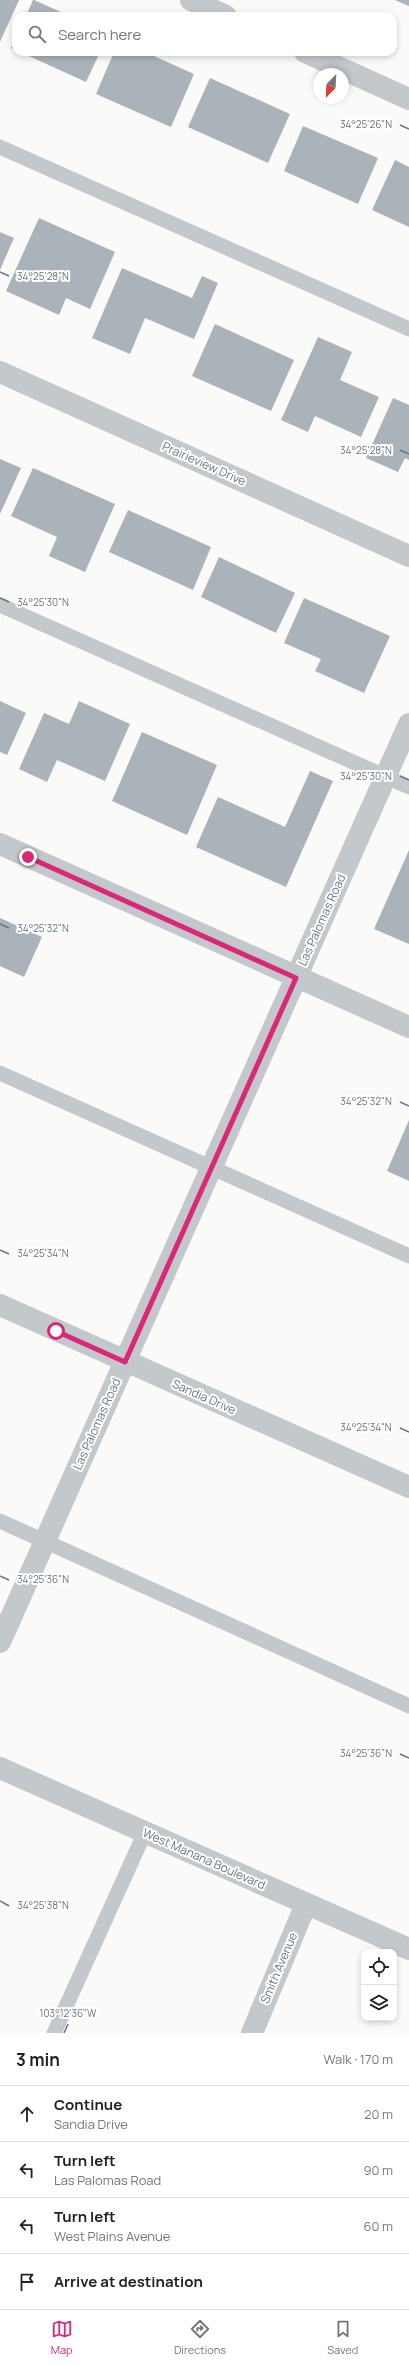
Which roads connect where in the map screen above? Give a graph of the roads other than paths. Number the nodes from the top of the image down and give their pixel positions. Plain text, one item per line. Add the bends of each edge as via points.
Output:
1 (191, 0) edge
2 (217, 12) edge
3 (314, 56) edge
4 (409, 99) edge
5 (0, 147) edge
6 (409, 329) edge
7 (0, 372) edge
8 (409, 556) edge
9 (0, 605) edge
10 (409, 724) edge
11 (385, 777) junction
12 (409, 787) edge
13 (0, 844) edge
14 (296, 978) junction
15 (409, 1027) edge
16 (0, 1073) edge
17 (211, 1168) junction
18 (409, 1256) edge
19 (0, 1305) edge
20 (125, 1362) junction
21 (409, 1487) edge
22 (0, 1521) edge
23 (45, 1541) junction
24 (0, 1642) edge
25 (409, 1706) edge
26 (0, 1768) edge
27 (145, 1832) junction
28 (306, 1904) junction
29 (409, 1949) edge
30 (54, 2033) edge
31 (252, 2033) edge

1 - 2 street
3 - 4 street
5 - 6 lane
7 - 8 street, Prairieview Drive
9 - 11 lane
10 - 11 street, Las Palomas Road
11 - 12 lane
11 - 14 street, Las Palomas Road
13 - 14 street
14 - 15 street
14 - 17 street, Las Palomas Road
16 - 17 lane
17 - 18 lane
17 - 20 street, Las Palomas Road
19 - 20 street, Sandia Drive
20 - 21 street, Sandia Drive
20 - 23 street, Las Palomas Road
22 - 23 lane
23 - 24 street, Las Palomas Road
23 - 25 lane
26 - 27 street, West Manana Boulevard
27 - 28 street, West Manana Boulevard
27 - 30 lane
28 - 29 street, West Manana Boulevard
28 - 31 street, Smith Avenue

